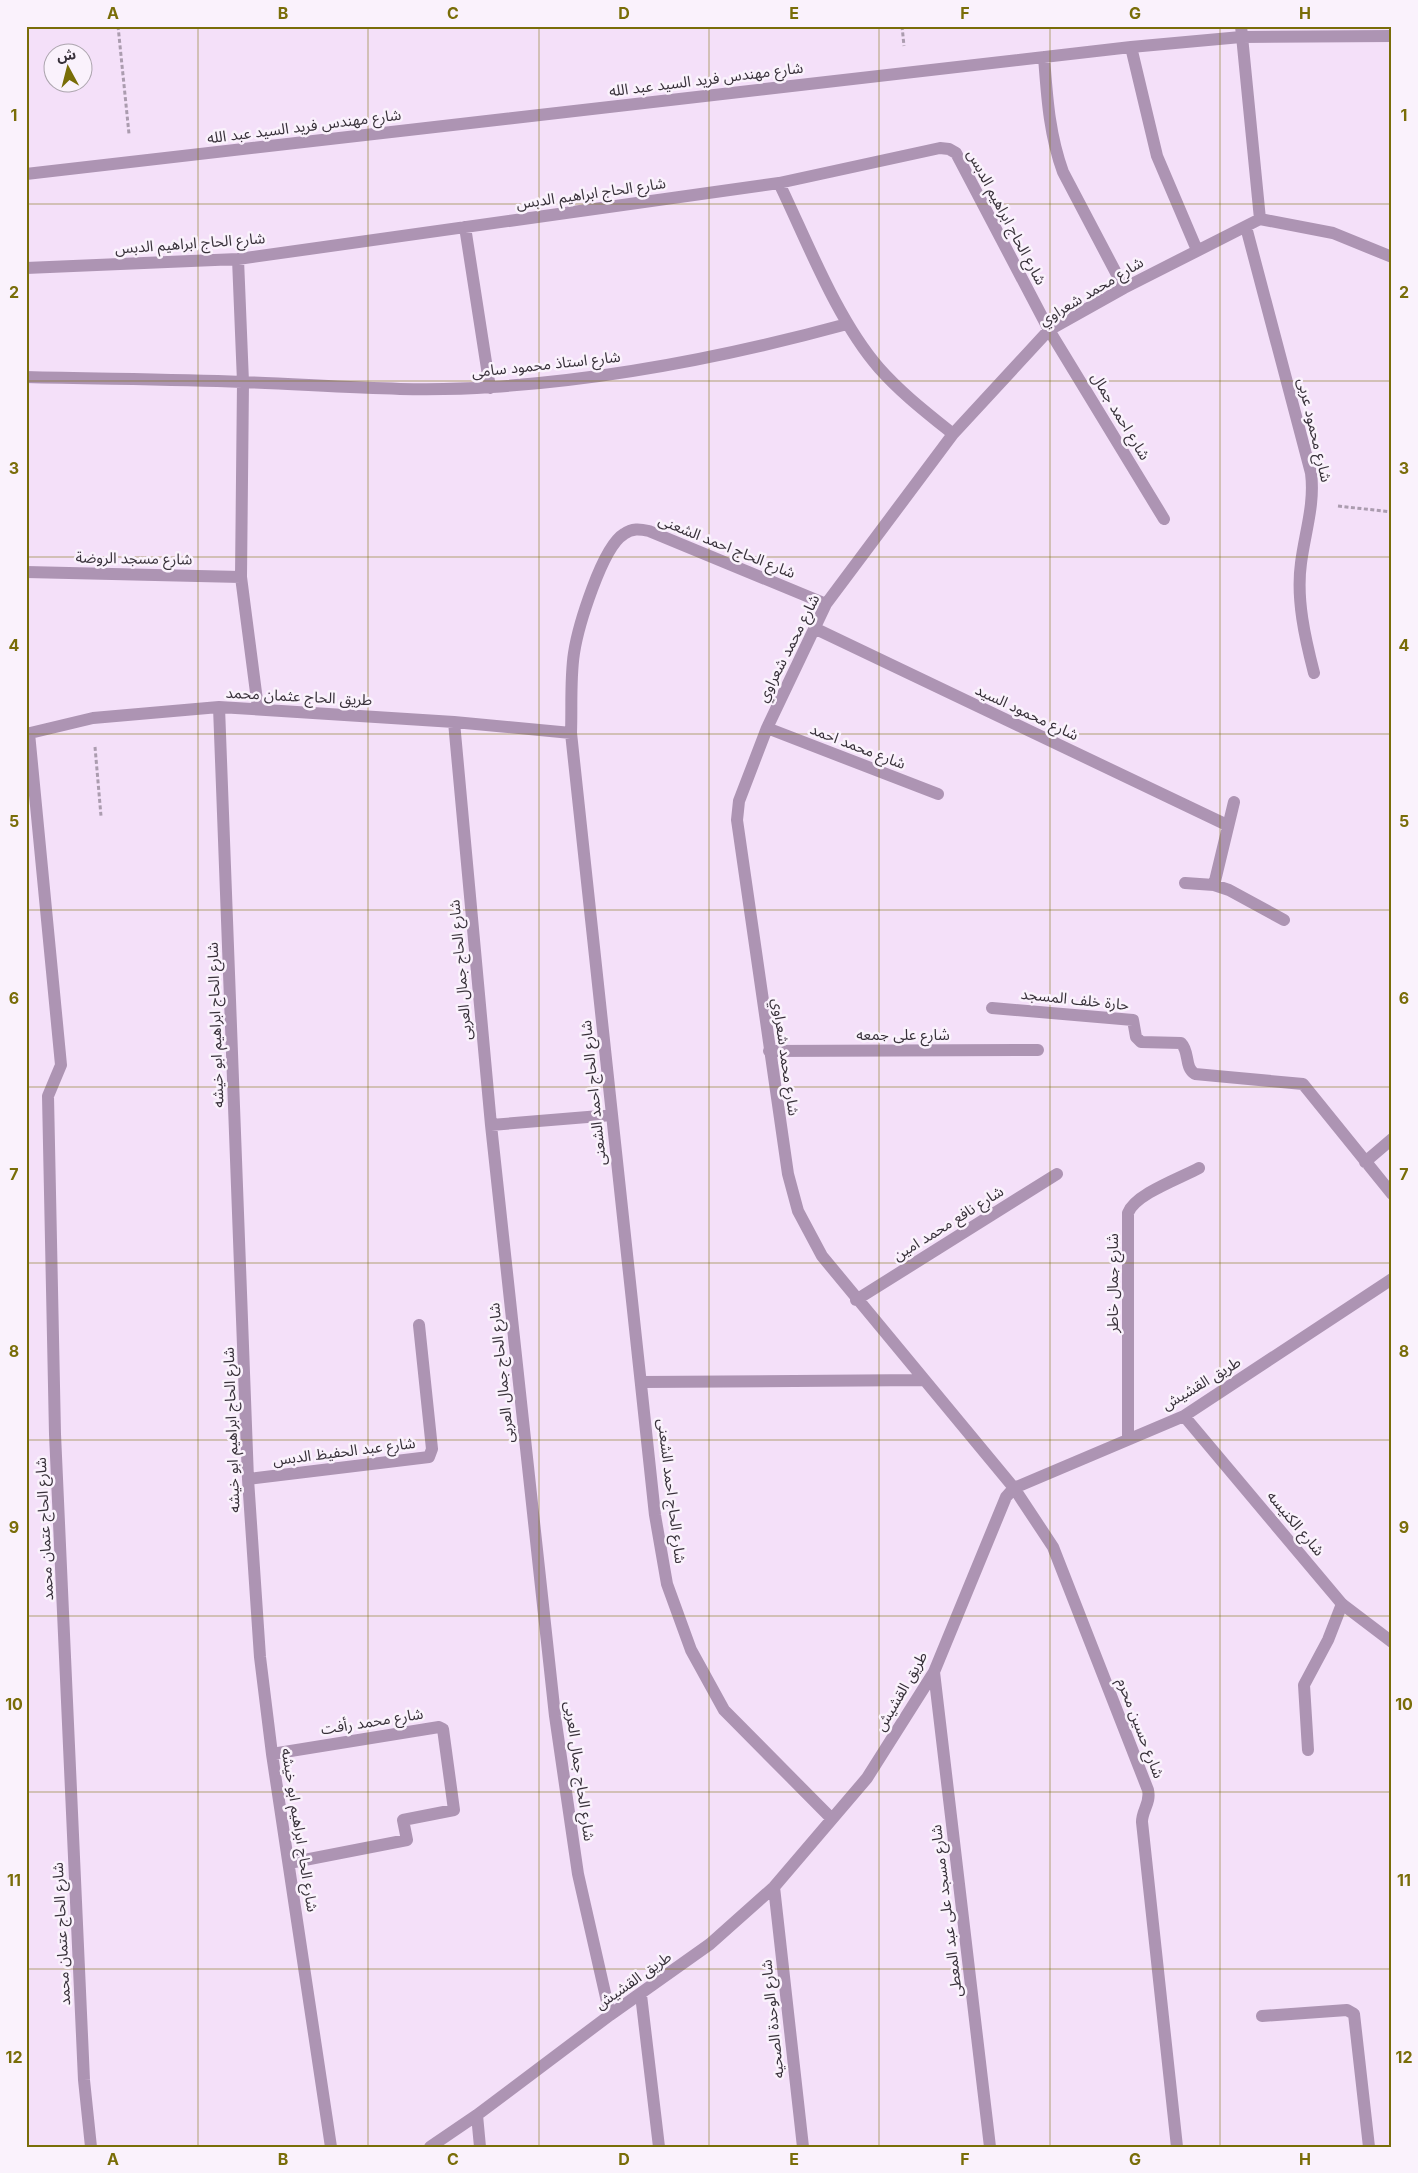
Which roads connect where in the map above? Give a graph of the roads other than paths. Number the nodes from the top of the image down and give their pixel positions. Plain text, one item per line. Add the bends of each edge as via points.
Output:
1 (1241, 32) edge
2 (1392, 36) edge
3 (1131, 46) junction
4 (1044, 57) junction
5 (26, 174) edge
6 (779, 183) junction
7 (1260, 219) junction
8 (465, 227) junction
9 (1246, 227) junction
10 (1197, 250) junction
11 (1392, 257) edge
12 (238, 259) junction
13 (26, 268) edge
14 (1124, 288) junction
15 (847, 324) junction
16 (1049, 330) junction
17 (26, 378) edge
18 (243, 382) junction
19 (490, 388) junction
20 (953, 434) junction
21 (1164, 519) dead end
22 (26, 572) edge
23 (241, 577) junction
24 (826, 604) junction
25 (814, 628) junction
26 (1314, 673) dead end
27 (220, 707) junction
28 (258, 708) junction
29 (454, 722) junction
30 (767, 728) junction
31 (570, 733) junction
32 (27, 734) edge
33 (938, 794) dead end
34 (1234, 802) dead end
35 (1227, 825) junction
36 (1185, 883) dead end
37 (1214, 885) junction
38 (1284, 920) dead end
39 (992, 1008) dead end
40 (1038, 1050) dead end
41 (769, 1051) junction
42 (612, 1115) junction
43 (491, 1125) junction
44 (1392, 1139) edge
45 (1365, 1162) junction
46 (1199, 1168) dead end
47 (1057, 1174) dead end
48 (1392, 1194) edge
49 (1392, 1279) edge
50 (856, 1300) junction
51 (419, 1325) dead end
52 (923, 1380) junction
53 (642, 1382) junction
54 (1184, 1416) junction
55 (1128, 1439) junction
56 (248, 1479) junction
57 (1014, 1488) junction
58 (1342, 1604) junction
59 (1392, 1642) edge
60 (934, 1672) junction
61 (1308, 1750) dead end
62 (272, 1754) junction
63 (832, 1819) junction
64 (289, 1863) junction
65 (774, 1887) junction
66 (642, 1995) junction
67 (610, 2015) junction
68 (1262, 2016) dead end
69 (477, 2115) junction
70 (91, 2147) edge
71 (331, 2147) edge
72 (430, 2147) edge
73 (480, 2147) edge
74 (659, 2147) edge
75 (803, 2147) edge
76 (990, 2147) edge
77 (1177, 2147) edge
78 (1369, 2147) edge

1 - 2 street, شارع مهندس فريد السيد عبد الله
1 - 3 street, شارع مهندس فريد السيد عبد الله
1 - 7 street
3 - 4 street, شارع مهندس فريد السيد عبد الله
3 - 10 street via 1157,156
4 - 5 street, شارع مهندس فريد السيد عبد الله
4 - 14 street via 1050,127 1058,158
6 - 8 street, شارع الحاج ابراهيم الدبس
6 - 15 street
6 - 16 street, شارع الحاج ابراهيم الدبس via 940,148 956,152
7 - 9 street, شارع محمد شعراوي
7 - 11 street via 1332,233
8 - 12 street, شارع الحاج ابراهيم الدبس
8 - 19 street
9 - 10 street, شارع محمد شعراوي
9 - 26 street, شارع محمود عربى via 1311,473 1312,503 1300,565 1300,586 1307,646
10 - 14 street, شارع محمد شعراوي
12 - 13 street, شارع الحاج ابراهيم الدبس
12 - 18 street
14 - 16 street, شارع محمد شعراوي
15 - 19 street, شارع استاذ محمود سامى via 759,348 670,366
15 - 20 street via 878,366 907,397
16 - 20 street, شارع محمد شعراوي
16 - 21 street, شارع احمد جمال
17 - 18 street, شارع استاذ محمود سامى
18 - 19 street, شارع استاذ محمود سامى via 366,390
18 - 23 street
20 - 24 street, شارع محمد شعراوي
22 - 23 street, شارع مسجد الروضة
23 - 28 street
24 - 25 street, شارع محمد شعراوي
24 - 31 street, شارع الحاج احمد الشعنى via 649,532 640,529 623,534 616,540 583,614 574,654
25 - 30 street, شارع محمد شعراوي
25 - 35 street, شارع محمود السيد
27 - 28 street, طريق الحاج عثمان محمد
27 - 32 street, طريق الحاج عثمان محمد via 93,718
27 - 56 street, شارع الحاج ابراهيم ابو خيشه
28 - 29 street, طريق الحاج عثمان محمد
29 - 31 street, طريق الحاج عثمان محمد
29 - 43 street, شارع الحاج جمال العربى
30 - 33 street, شارع محمد احمد
30 - 41 street, شارع محمد شعراوي via 739,801 737,820
31 - 42 street, شارع الحاج احمد الشعنى
32 - 70 street, شارع الحاج عتمان محمد via 60,1065 48,1096 55,1434 84,2080
34 - 35 street
35 - 37 street
36 - 37 street
37 - 38 street
39 - 45 street, حارة خلف المسجد via 1134,1020 1136,1037 1141,1042 1181,1042 1189,1070 1195,1074 1303,1084
40 - 41 street, شارع على جمعه
41 - 50 street, شارع محمد شعراوي via 788,1174 798,1212 822,1256
42 - 43 street
42 - 53 street, شارع الحاج احمد الشعنى
43 - 67 street, شارع الحاج جمال العربى via 555,1716 578,1874
44 - 45 street
45 - 48 street, حارة خلف المسجد
46 - 55 street, شارع جمال خاطر via 1139,1199 1128,1212
47 - 50 street, شارع نافع محمد امين
49 - 54 street, طريق القشيش
50 - 52 street, شارع محمد شعراوي
51 - 56 street, شارع عبد الحفيظ الدبس via 432,1449 429,1457
52 - 53 street
52 - 57 street, شارع حسين محرم
53 - 63 street, شارع الحاج احمد الشعنى via 655,1515 667,1584 691,1650 724,1710
54 - 55 street, طريق القشيش
54 - 58 street, شارع الكنيسه
55 - 57 street, طريق القشيش
56 - 62 street, شارع الحاج ابراهيم ابو خيشه via 260,1657
57 - 60 street, طريق القشيش via 1006,1497
57 - 77 street, شارع حسين محرم via 1053,1547 1149,1794 1142,1822
58 - 59 street, شارع الكنيسه
58 - 61 street via 1328,1640 1304,1685
60 - 63 street, طريق القشيش via 867,1778
60 - 76 street, شارع مسجد على عبد المعطى
62 - 64 street, شارع الحاج ابراهيم ابو خيشه
62 - 64 street, شارع محمد رأفت via 439,1727 443,1729 454,1810 404,1820 406,1840
63 - 65 street, طريق القشيش
64 - 71 street, شارع الحاج ابراهيم ابو خيشه
65 - 66 street, طريق القشيش via 710,1944
65 - 75 street, شارع الوحدة الصحيه
66 - 67 street, طريق القشيش
66 - 74 street
67 - 69 street, طريق القشيش
68 - 78 street via 1347,2010 1354,2014
69 - 72 street, طريق القشيش
69 - 73 street

